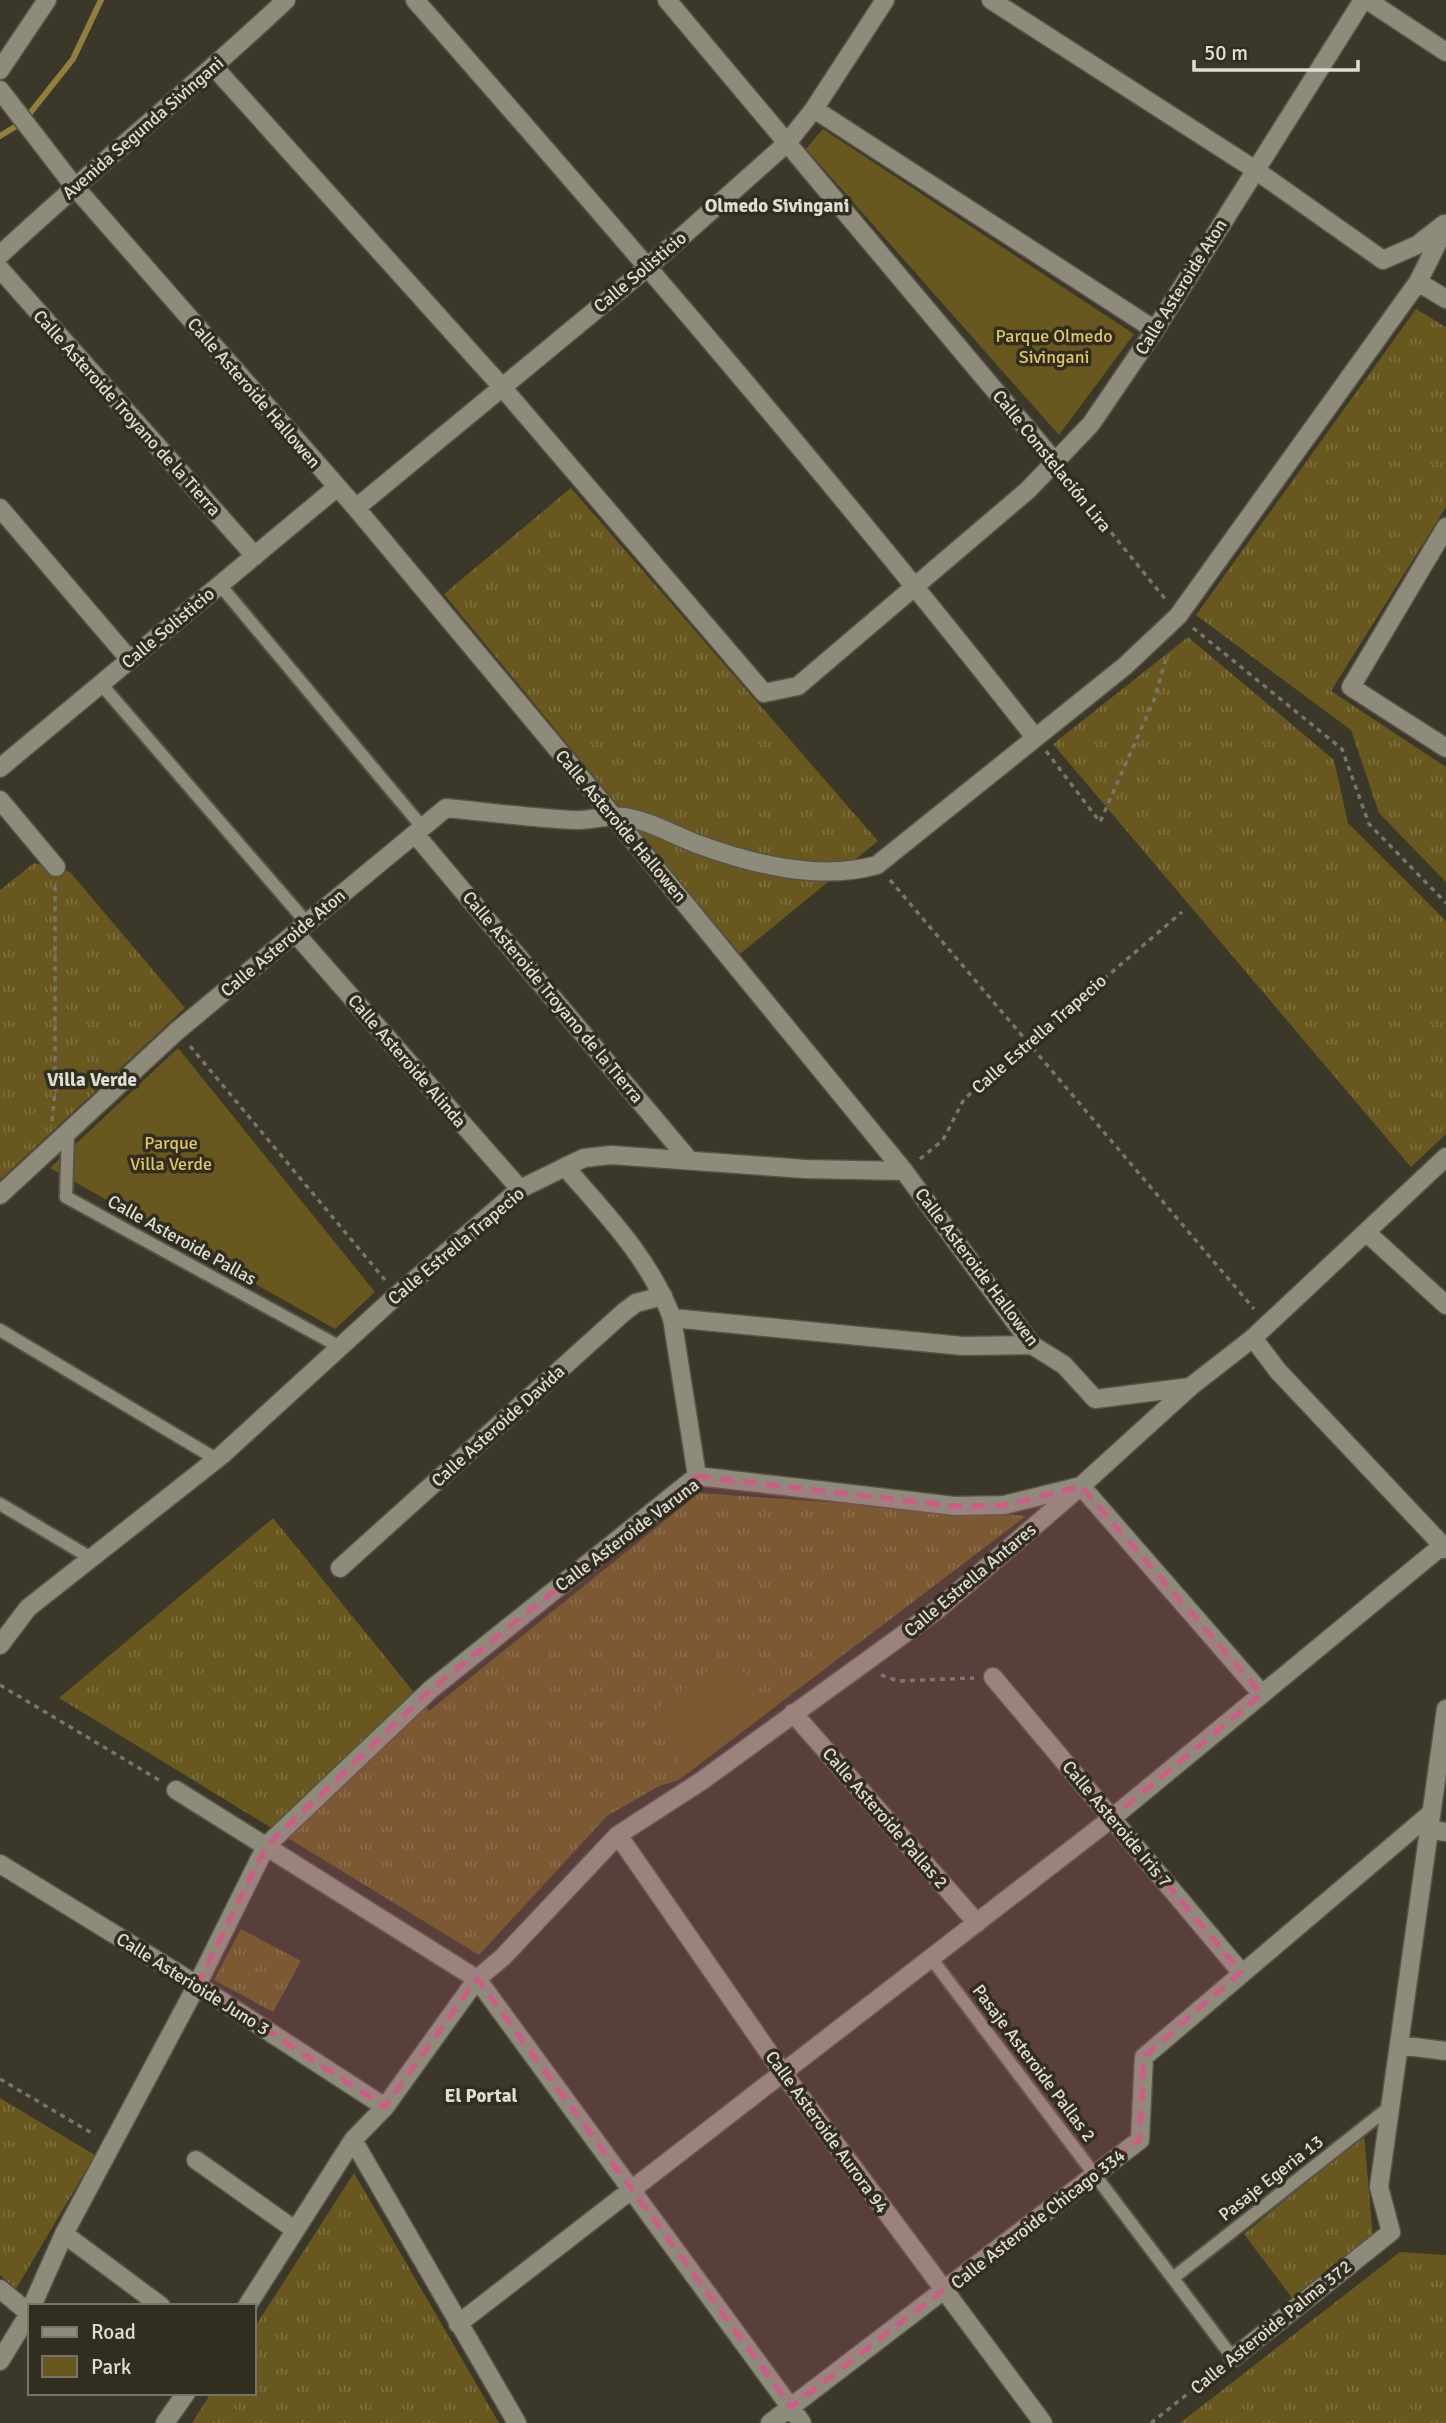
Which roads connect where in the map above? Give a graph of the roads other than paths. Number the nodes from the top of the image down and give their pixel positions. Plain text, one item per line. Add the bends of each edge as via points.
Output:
1 (47, 0) edge
2 (286, 0) edge
3 (415, 0) edge
4 (667, 0) edge
5 (886, 0) edge
6 (990, 0) edge
7 (1365, 0) edge
8 (1446, 52) edge
9 (214, 67) junction
10 (0, 70) edge
11 (5, 96) edge
12 (814, 109) junction
13 (788, 142) junction
14 (1254, 169) junction
15 (74, 186) junction
16 (1446, 224) edge
17 (0, 255) edge
18 (649, 266) junction
19 (0, 269) edge
20 (1418, 282) junction
21 (1446, 299) edge
22 (1155, 330) junction
23 (502, 387) junction
24 (1055, 462) junction
25 (337, 488) junction
26 (0, 508) edge
27 (356, 508) junction
28 (1446, 527) edge
29 (255, 556) junction
30 (915, 584) junction
31 (220, 585) junction
32 (130, 660) junction
33 (101, 684) junction
34 (1034, 736) junction
35 (1446, 748) edge
36 (0, 768) edge
37 (0, 800) edge
38 (614, 817) junction
39 (419, 831) junction
40 (56, 867) road end
41 (301, 928) junction
42 (68, 1130) junction
43 (1446, 1157) edge
44 (690, 1161) junction
45 (565, 1167) junction
46 (904, 1171) junction
47 (520, 1189) junction
48 (0, 1195) edge
49 (1366, 1233) junction
50 (663, 1296) junction
51 (1446, 1305) edge
52 (672, 1318) junction
53 (0, 1330) edge
54 (1253, 1338) junction
55 (1032, 1345) junction
56 (340, 1347) junction
57 (1190, 1387) junction
58 (216, 1459) junction
59 (698, 1476) junction
60 (1082, 1486) junction
61 (0, 1504) edge
62 (1444, 1547) edge
63 (91, 1558) junction
64 (340, 1568) dead end
65 (0, 1645) edge
66 (993, 1677) road end
67 (1262, 1694) junction
68 (1446, 1709) edge
69 (793, 1713) junction
70 (176, 1790) road end
71 (1112, 1818) junction
72 (1435, 1825) edge
73 (618, 1835) junction
74 (266, 1846) junction
75 (0, 1864) edge
76 (977, 1923) junction
77 (932, 1958) junction
78 (1241, 1972) junction
79 (477, 1979) junction
80 (197, 1985) junction
81 (1399, 2045) junction
82 (1446, 2051) edge
83 (783, 2073) junction
84 (1391, 2106) junction
85 (385, 2107) junction
86 (353, 2140) junction
87 (196, 2160) dead end
88 (1098, 2175) junction
89 (632, 2190) junction
90 (295, 2230) junction
91 (64, 2234) junction
92 (1173, 2278) junction
93 (0, 2289) edge
94 (945, 2291) junction
95 (33, 2304) edge
96 (158, 2304) edge
97 (248, 2304) edge
98 (28, 2311) edge
99 (28, 2314) edge
100 (458, 2324) junction
101 (1233, 2358) joint
102 (0, 2361) edge
103 (185, 2395) edge
104 (791, 2407) junction
105 (165, 2423) edge
106 (517, 2423) edge
107 (771, 2423) edge
108 (802, 2423) edge
109 (1043, 2423) edge

1 - 10 street
2 - 9 street, Avenida Segunda Sivingani
3 - 18 street
4 - 13 street, Calle Constelación Lira
5 - 12 street, Calle Solisticio
6 - 14 street
7 - 8 street
7 - 14 street, Calle Asteroide Aton
9 - 15 street, Avenida Segunda Sivingani
9 - 23 street
11 - 15 street, Calle Asteroide Hallowen
12 - 13 street, Calle Solisticio
12 - 22 street
13 - 18 street, Calle Solisticio
13 - 24 street, Calle Constelación Lira
14 - 16 street via 1383,260 1417,245
14 - 22 street, Calle Asteroide Aton
15 - 17 street, Avenida Segunda Sivingani
15 - 25 street, Calle Asteroide Hallowen
16 - 20 street
18 - 23 street, Calle Solisticio
18 - 30 street
19 - 29 street, Calle Asteroide Troyano de la Tierra
20 - 21 street
20 - 34 street via 1178,616 1125,666
22 - 24 street, Calle Asteroide Aton via 1091,424
23 - 27 street, Calle Solisticio
23 - 30 street, Calle Asteroide Aton via 764,693 799,686
24 - 30 street, Calle Asteroide Aton
25 - 27 street, Calle Asteroide Hallowen
25 - 29 street, Calle Solisticio
26 - 32 street
27 - 38 street, Calle Asteroide Hallowen
28 - 35 street via 1351,687
29 - 31 street, Calle Solisticio
30 - 34 street
31 - 32 street, Calle Solisticio
31 - 39 lane, Calle Asteroide Troyano de la Tierra
32 - 33 street, Calle Solisticio
33 - 36 street, Calle Solisticio
33 - 41 lane, Calle Asteroide Alinda
34 - 38 street, Calle Asteroide Aton via 877,865 853,872 762,863 700,845 647,822
37 - 40 street
38 - 39 street, Calle Asteroide Aton via 576,821 446,808
38 - 46 street, Calle Asteroide Hallowen
39 - 41 street, Calle Asteroide Aton
39 - 44 street, Calle Asteroide Troyano de la Tierra
41 - 42 street, Calle Asteroide Aton
41 - 47 street, Calle Asteroide Alinda
42 - 48 street, Calle Asteroide Aton
42 - 56 lane, Calle Asteroide Pallas via 66,1197
43 - 49 street, Calle Estrella Antares
44 - 45 street, Calle Estrella Trapecio via 611,1155 584,1158
44 - 46 street, Calle Estrella Trapecio
45 - 47 street, Calle Estrella Trapecio
45 - 50 street via 614,1223
46 - 55 street, Calle Asteroide Hallowen
47 - 56 street, Calle Estrella Trapecio
49 - 51 street
49 - 54 street, Calle Estrella Antares
50 - 52 street
50 - 64 street, Calle Asteroide Davida via 636,1303 624,1312
52 - 55 street via 963,1346
52 - 59 street
53 - 58 lane
54 - 57 street, Calle Estrella Antares
54 - 62 street via 1278,1371
55 - 57 street, Calle Asteroide Hallowen via 1064,1365 1095,1399
56 - 58 street, Calle Estrella Trapecio
57 - 60 street, Calle Estrella Antares
58 - 63 street, Calle Estrella Trapecio
59 - 60 street, Calle Asteroide Varuna via 954,1506 1004,1505
59 - 74 street, Calle Asteroide Varuna via 430,1690
60 - 67 street
60 - 69 street, Calle Estrella Antares via 937,1610
61 - 63 lane
62 - 67 street
63 - 65 street, Calle Estrella Trapecio via 28,1608
66 - 71 street, Calle Asteroide Iris 7
67 - 71 street
68 - 72 street
69 - 73 street, Calle Estrella Antares
69 - 76 street, Calle Asteroide Pallas 2
70 - 74 street
71 - 76 street
71 - 78 street, Calle Asteroide Iris 7
72 - 78 street, Calle Asteroide Chicago 334
72 - 81 street
73 - 79 street, Calle Estrella Antares
73 - 83 street, Calle Asteroide Aurora 94
74 - 79 street
74 - 80 street
75 - 80 street, Calle Asterioide Juno 3
76 - 77 street
77 - 83 street
77 - 88 lane, Pasaje Asteroide Pallas 2
78 - 88 street, Calle Asteroide Chicago 334 via 1144,2057 1140,2140
79 - 85 street, Calle Estrella Antares
79 - 89 street
80 - 85 street, Calle Asterioide Juno 3
80 - 91 street
81 - 82 street
81 - 84 street
83 - 89 street
83 - 94 street, Calle Asteroide Aurora 94
84 - 92 lane, Pasaje Egeria 13
84 - 101 street, Calle Asteroide Palma 372 via 1379,2187 1391,2232
85 - 86 street, Calle Estrella Antares
86 - 90 street, Calle Estrella Antares
86 - 100 street
87 - 90 street
88 - 92 lane, Pasaje Asteroide Pallas 2
88 - 94 street, Calle Asteroide Chicago 334
89 - 100 street
89 - 104 street
90 - 97 street, Calle Estrella Antares
91 - 95 street
91 - 96 street
92 - 101 lane, Pasaje Asteroide Pallas 2
93 - 98 street
94 - 104 street, Calle Asteroide Chicago 334
94 - 109 street, Calle Asteroide Aurora 94
99 - 102 street
100 - 106 street
103 - 105 street
104 - 107 street, Calle Asteroide Chicago 334
104 - 108 street

